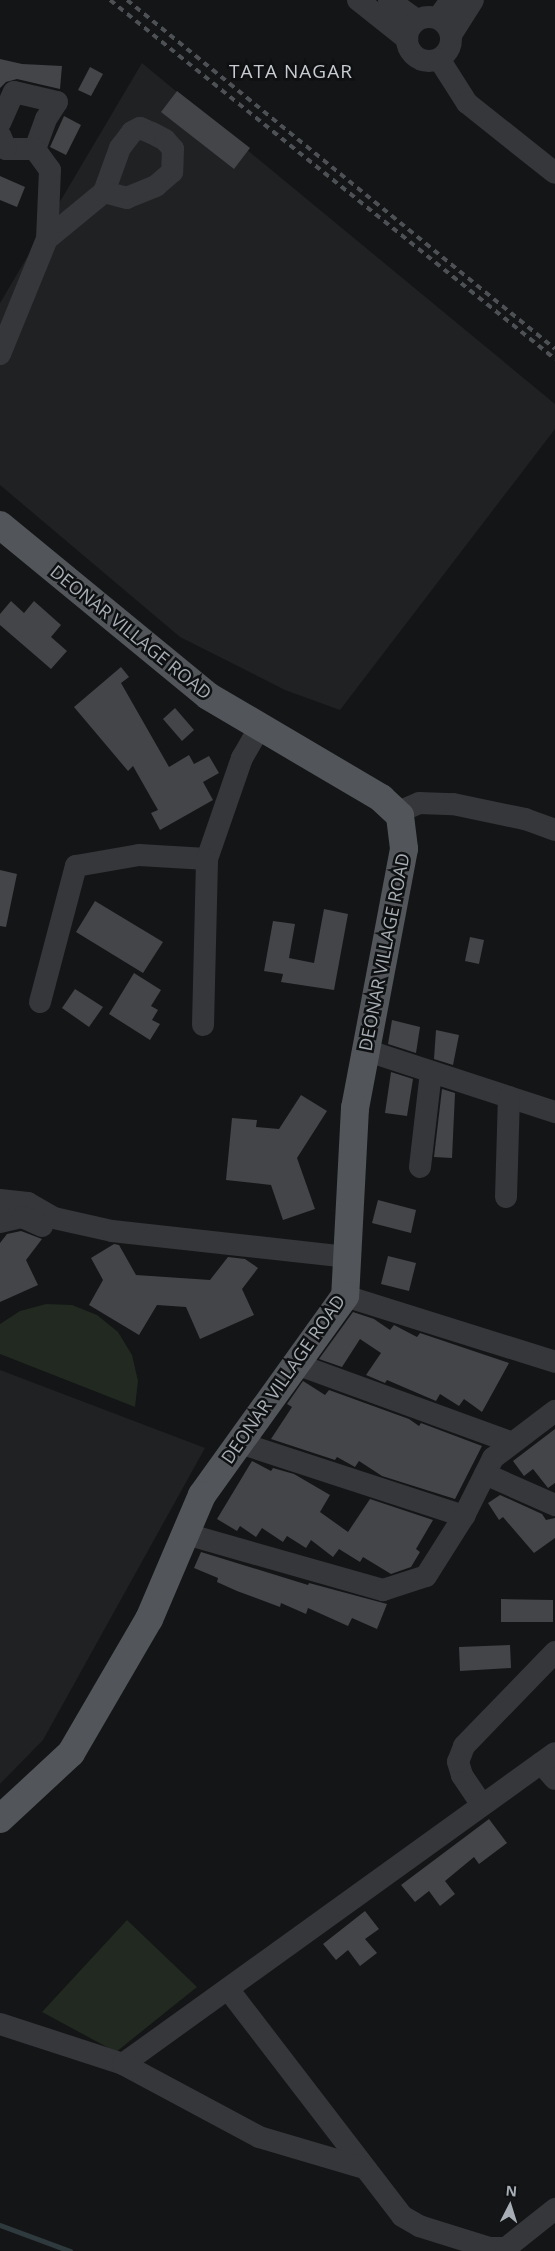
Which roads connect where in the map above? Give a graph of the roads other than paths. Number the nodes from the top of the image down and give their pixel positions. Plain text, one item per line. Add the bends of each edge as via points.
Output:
1 (389, 0) edge
2 (451, 0) edge
3 (473, 0) edge
4 (361, 1) edge
5 (428, 28) junction
6 (438, 59) junction
7 (0, 123) edge
8 (0, 135) edge
9 (36, 148) junction
10 (555, 174) edge
11 (104, 192) dead end
12 (47, 239) junction
13 (0, 354) edge
14 (0, 525) edge
15 (259, 728) junction
16 (396, 813) junction
17 (555, 830) edge
18 (207, 859) junction
19 (40, 1002) dead end
20 (202, 1025) dead end
21 (365, 1050) junction
22 (431, 1072) junction
23 (509, 1097) junction
24 (555, 1112) edge
25 (420, 1167) dead end
26 (506, 1197) dead end
27 (0, 1200) edge
28 (0, 1222) edge
29 (112, 1231) junction
30 (347, 1257) junction
31 (345, 1296) junction
32 (555, 1362) edge
33 (296, 1364) junction
34 (555, 1411) edge
35 (240, 1442) junction
36 (510, 1442) junction
37 (484, 1474) junction
38 (555, 1505) edge
39 (464, 1516) junction
40 (186, 1534) junction
41 (555, 1652) edge
42 (550, 1765) edge
43 (482, 1805) junction
44 (0, 1819) edge
45 (228, 1988) junction
46 (0, 2024) edge
47 (123, 2064) junction
48 (361, 2167) junction
49 (555, 2209) edge

1 - 5 street
2 - 5 street
3 - 5 street
4 - 5 street
5 - 6 street via 449,49
5 - 6 street via 417,57
6 - 10 street via 466,103
7 - 9 street via 14,92 57,102 46,119
8 - 9 street via 6,149
9 - 12 street via 50,170
11 - 12 street
12 - 13 street
14 - 15 main road, DEONAR VILLAGE ROAD via 208,696
15 - 16 main road, DEONAR VILLAGE ROAD via 356,780
15 - 18 street via 242,758
16 - 17 street via 419,803 453,804 525,819
16 - 21 main road, DEONAR VILLAGE ROAD via 400,816 404,848
18 - 19 street via 139,855 76,866
18 - 20 street
21 - 22 street
21 - 30 main road, DEONAR VILLAGE ROAD via 355,1108
22 - 23 street
22 - 25 street
23 - 24 street
23 - 26 street
27 - 29 street via 28,1203 54,1218
28 - 29 street via 22,1217 60,1235 91,1240
29 - 30 street
30 - 31 main road, DEONAR VILLAGE ROAD
31 - 32 street
31 - 33 main road, DEONAR VILLAGE ROAD
33 - 35 main road, DEONAR VILLAGE ROAD
33 - 36 street
34 - 36 street
35 - 39 street
35 - 40 main road, DEONAR VILLAGE ROAD via 202,1495
36 - 37 street via 493,1458
37 - 38 street
37 - 39 street
39 - 40 street via 426,1576 383,1590
40 - 44 main road, DEONAR VILLAGE ROAD via 149,1618 70,1753
41 - 43 street via 464,1746 458,1762 462,1775
42 - 43 street
43 - 45 street
45 - 47 street
45 - 48 street
46 - 47 street
47 - 48 street via 259,2137
48 - 49 street via 402,2216 419,2226 489,2248 506,2248 513,2244

